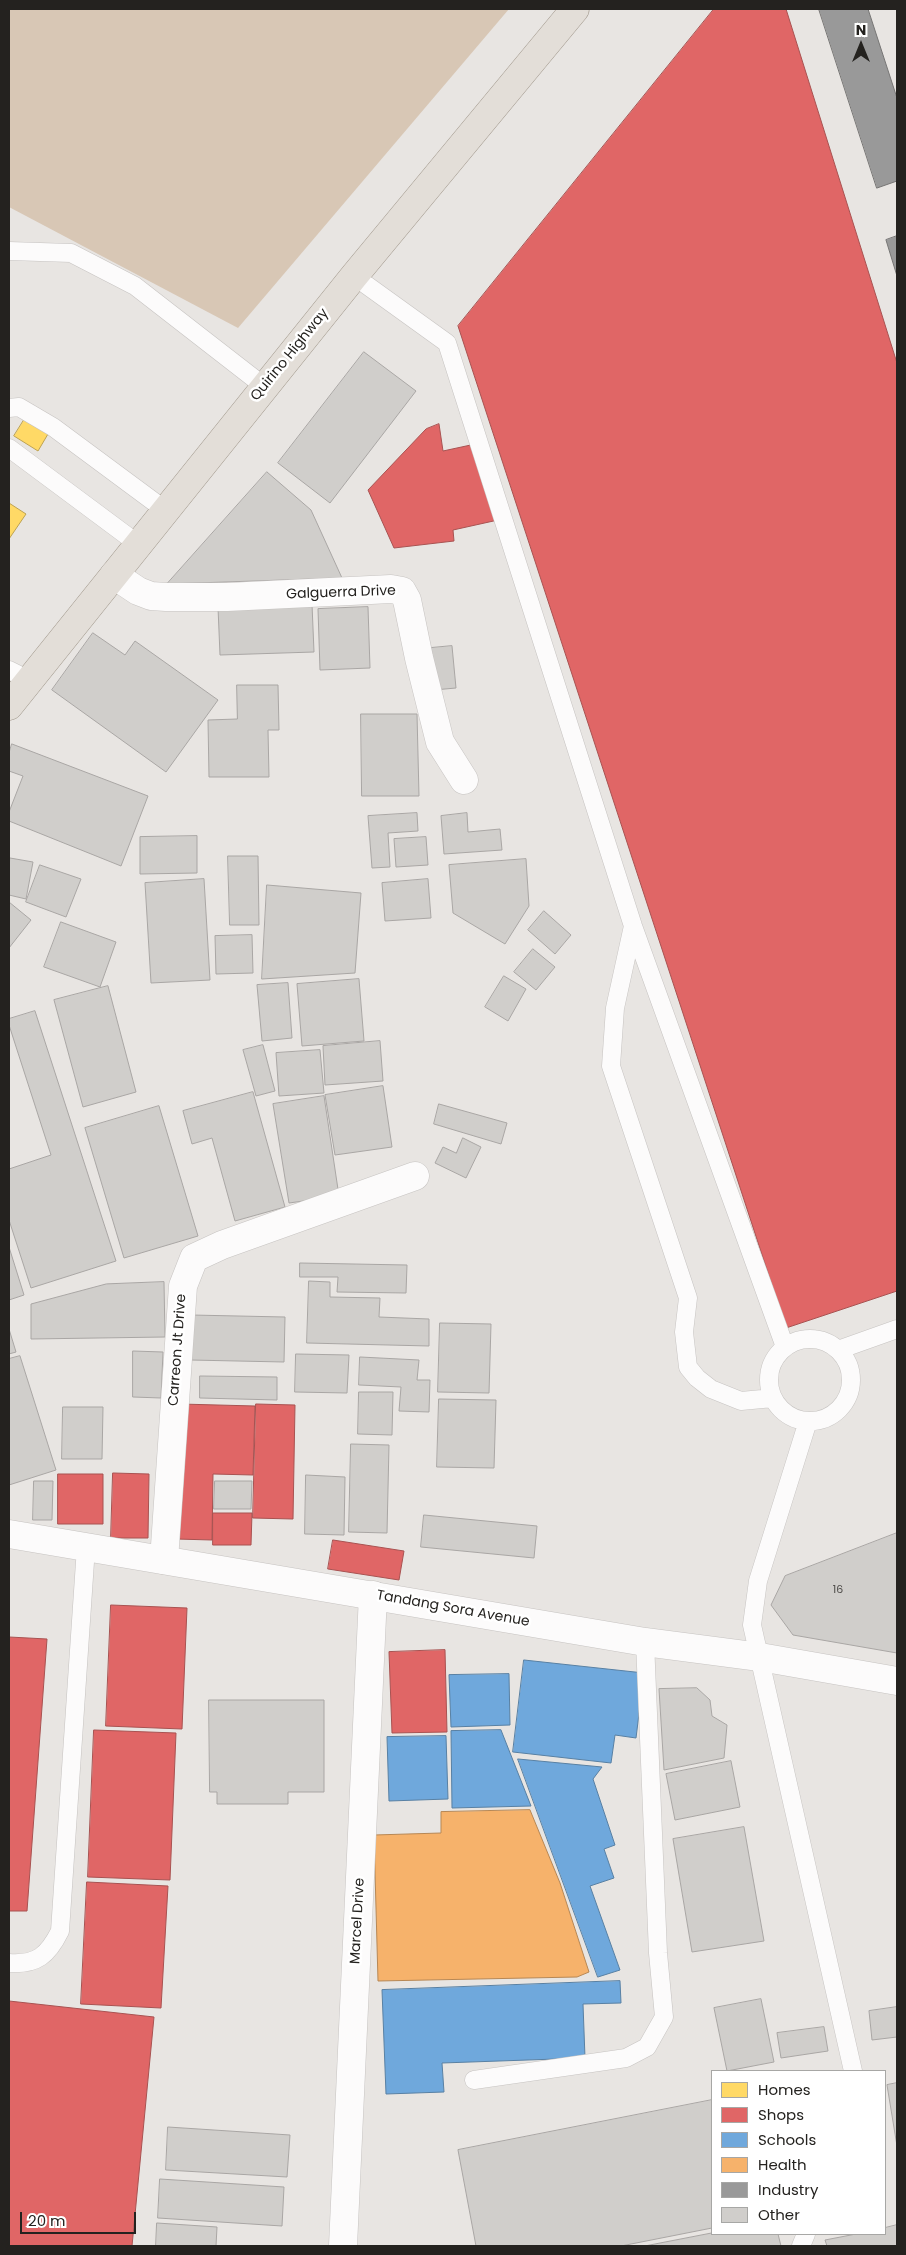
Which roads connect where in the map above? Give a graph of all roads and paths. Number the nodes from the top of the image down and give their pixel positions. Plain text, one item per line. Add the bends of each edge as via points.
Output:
1 (575, 9) edge
2 (9, 251) edge
3 (354, 276) junction
4 (265, 387) junction
5 (9, 408) edge
6 (9, 448) edge
7 (165, 510) junction
8 (138, 544) junction
9 (114, 575) junction
10 (19, 675) edge
11 (9, 706) edge
12 (464, 780) dead end
13 (633, 926) junction
14 (415, 1176) dead end
15 (897, 1329) edge
16 (785, 1347) junction
17 (838, 1350) junction
18 (773, 1398) junction
19 (808, 1421) junction
20 (9, 1534) edge
21 (86, 1547) junction
22 (164, 1560) junction
23 (373, 1595) junction
24 (645, 1642) junction
25 (760, 1657) junction
26 (897, 1681) edge
27 (9, 1963) edge
28 (853, 2070) edge
29 (474, 2080) dead end
30 (343, 2246) edge

1 - 3 main road, Quirino Highway
2 - 4 lane via 71,253 135,286
3 - 4 main road, Quirino Highway
3 - 13 lane via 447,343
4 - 7 main road, Quirino Highway
5 - 7 lane via 19,408 53,427
6 - 8 lane
7 - 8 main road, Quirino Highway
8 - 9 main road, Quirino Highway
9 - 10 main road, Quirino Highway
9 - 12 street, Galguerra Drive via 138,591 166,597 402,591 407,600 440,742
10 - 11 main road, Quirino Highway
13 - 16 lane
13 - 18 lane via 615,1008 611,1066 688,1298 684,1332 688,1367 711,1389 741,1401
14 - 22 street, Carreon Jt Drive via 194,1258 183,1286
15 - 17 lane
16 - 17 lane via 798,1340 812,1338
16 - 18 lane via 775,1357 770,1371 769,1385
17 - 19 lane via 847,1361 851,1375 845,1402 822,1420
18 - 19 lane via 794,1418
19 - 25 lane via 758,1582 752,1624
20 - 21 street, Tandang Sora Avenue
21 - 22 street, Tandang Sora Avenue
21 - 27 lane via 60,1930 50,1950 25,1964
22 - 23 street, Tandang Sora Avenue
23 - 24 street, Tandang Sora Avenue
23 - 30 street, Marcel Drive
24 - 25 street, Tandang Sora Avenue
24 - 29 lane via 657,1943 664,2017 646,2047 626,2058
25 - 26 street, Tandang Sora Avenue
25 - 28 lane

